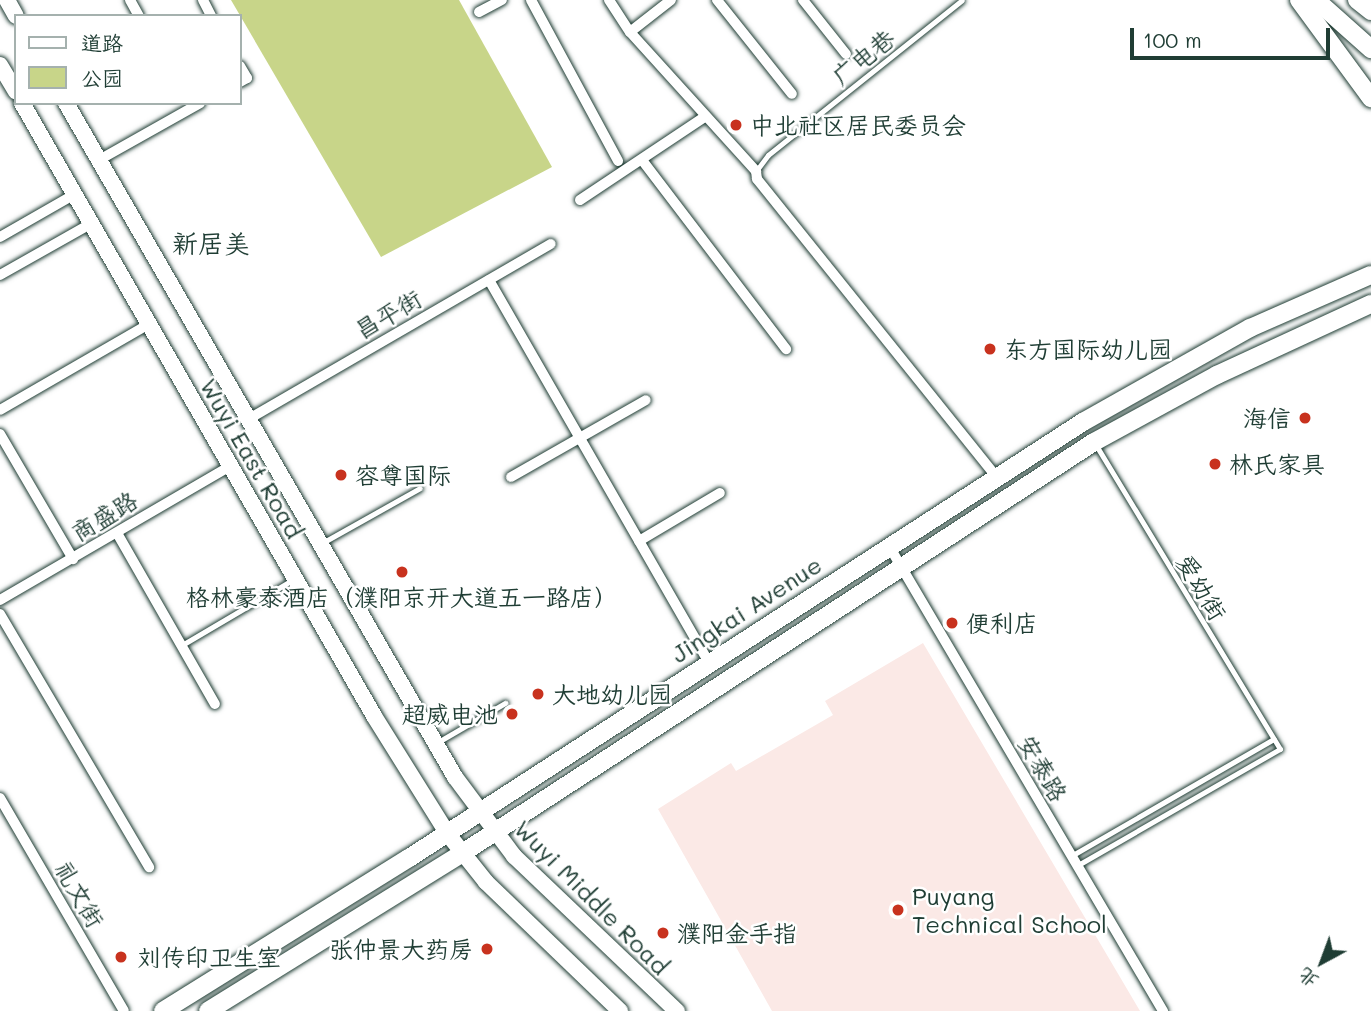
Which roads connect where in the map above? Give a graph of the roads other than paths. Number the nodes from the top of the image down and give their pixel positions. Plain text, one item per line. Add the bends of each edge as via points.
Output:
1 (502, 0) edge
2 (531, 0) edge
3 (609, 0) edge
4 (671, 0) edge
5 (717, 0) edge
6 (803, 0) edge
7 (962, 0) edge
8 (1299, 0) edge
9 (1316, 0) edge
10 (1357, 0) edge
11 (1371, 11) edge
12 (479, 12) dead end
13 (630, 32) junction
14 (1371, 49) edge
15 (846, 54) dead end
16 (0, 65) edge
17 (14, 89) edge
18 (792, 94) dead end
19 (1371, 98) edge
20 (23, 105) edge
21 (67, 105) edge
22 (194, 105) edge
23 (706, 116) junction
24 (99, 160) junction
25 (642, 160) junction
26 (618, 161) dead end
27 (756, 171) junction
28 (75, 194) junction
29 (580, 200) dead end
30 (92, 223) junction
31 (0, 237) edge
32 (551, 244) dead end
33 (1371, 268) edge
34 (0, 275) edge
35 (1371, 275) edge
36 (489, 280) junction
37 (1309, 302) junction
38 (1366, 307) edge
39 (149, 324) junction
40 (786, 349) dead end
41 (646, 400) dead end
42 (0, 410) edge
43 (247, 420) junction
44 (0, 434) edge
45 (580, 438) junction
46 (1094, 442) junction
47 (230, 466) junction
48 (995, 475) junction
49 (511, 477) dead end
50 (419, 488) dead end
51 (719, 493) dead end
52 (117, 533) junction
53 (639, 541) junction
54 (318, 545) junction
55 (888, 546) junction
56 (73, 559) junction
57 (901, 565) junction
58 (295, 579) junction
59 (0, 600) edge
60 (0, 614) edge
61 (182, 645) junction
62 (709, 663) junction
63 (505, 703) dead end
64 (215, 704) dead end
65 (1274, 739) junction
66 (434, 744) junction
67 (0, 798) edge
68 (480, 812) junction
69 (494, 831) junction
70 (447, 833) junction
71 (461, 853) junction
72 (1074, 861) junction
73 (149, 867) dead end
74 (124, 1011) edge
75 (163, 1011) edge
76 (208, 1011) edge
77 (620, 1011) edge
78 (677, 1011) edge
79 (1163, 1011) edge

1 - 12 street
2 - 26 street
3 - 13 street
4 - 13 street
5 - 18 street
6 - 15 street
7 - 27 lane, 广电巷 via 768,155
8 - 19 main road
9 - 14 main road
10 - 11 main road
13 - 23 street
16 - 17 street
20 - 28 street, Wuyi East Road
21 - 24 street, Wuyi East Road
22 - 24 street
23 - 25 street
23 - 27 street
24 - 43 street, Wuyi East Road
25 - 29 street
25 - 40 street
27 - 48 street via 757,178
28 - 30 street, Wuyi East Road
28 - 31 street
30 - 34 street
30 - 39 street, Wuyi East Road
32 - 36 street, 昌平街
33 - 37 main road
35 - 37 main road, Jingkai Avenue
36 - 43 street, 昌平街
36 - 45 street
37 - 48 main road, Jingkai Avenue via 1206,351
38 - 46 main road, Jingkai Avenue via 1217,375
39 - 42 street
39 - 47 street, Wuyi East Road
41 - 45 street
43 - 54 street, Wuyi East Road
44 - 56 street
45 - 49 street
45 - 53 street
46 - 57 main road, Jingkai Avenue
46 - 65 lane, 爱幼街
47 - 52 street, 商盛路
47 - 58 street, Wuyi East Road
48 - 55 main road, Jingkai Avenue
50 - 54 lane
51 - 53 street
52 - 56 street, 商盛路
52 - 61 street
53 - 62 street
54 - 66 street, Wuyi East Road
55 - 57 street, 安泰路
55 - 62 main road, Jingkai Avenue
56 - 59 street, 商盛路
57 - 69 main road, Jingkai Avenue
57 - 72 street, 安泰路
58 - 61 lane
58 - 70 street, Wuyi East Road
60 - 73 street
61 - 64 street
62 - 68 main road, Jingkai Avenue
63 - 66 lane
65 - 72 lane
65 - 72 lane, 爱幼街 via 1280,749
66 - 68 street, Wuyi East Road
67 - 74 street, 礼文街
68 - 69 street, Wuyi Middle Road
68 - 70 main road, Jingkai Avenue
69 - 71 main road, Jingkai Avenue
69 - 78 street, Wuyi Middle Road via 546,888
70 - 71 street
70 - 75 main road, Jingkai Avenue
71 - 76 main road, Jingkai Avenue
71 - 77 street
72 - 79 street, 安泰路

